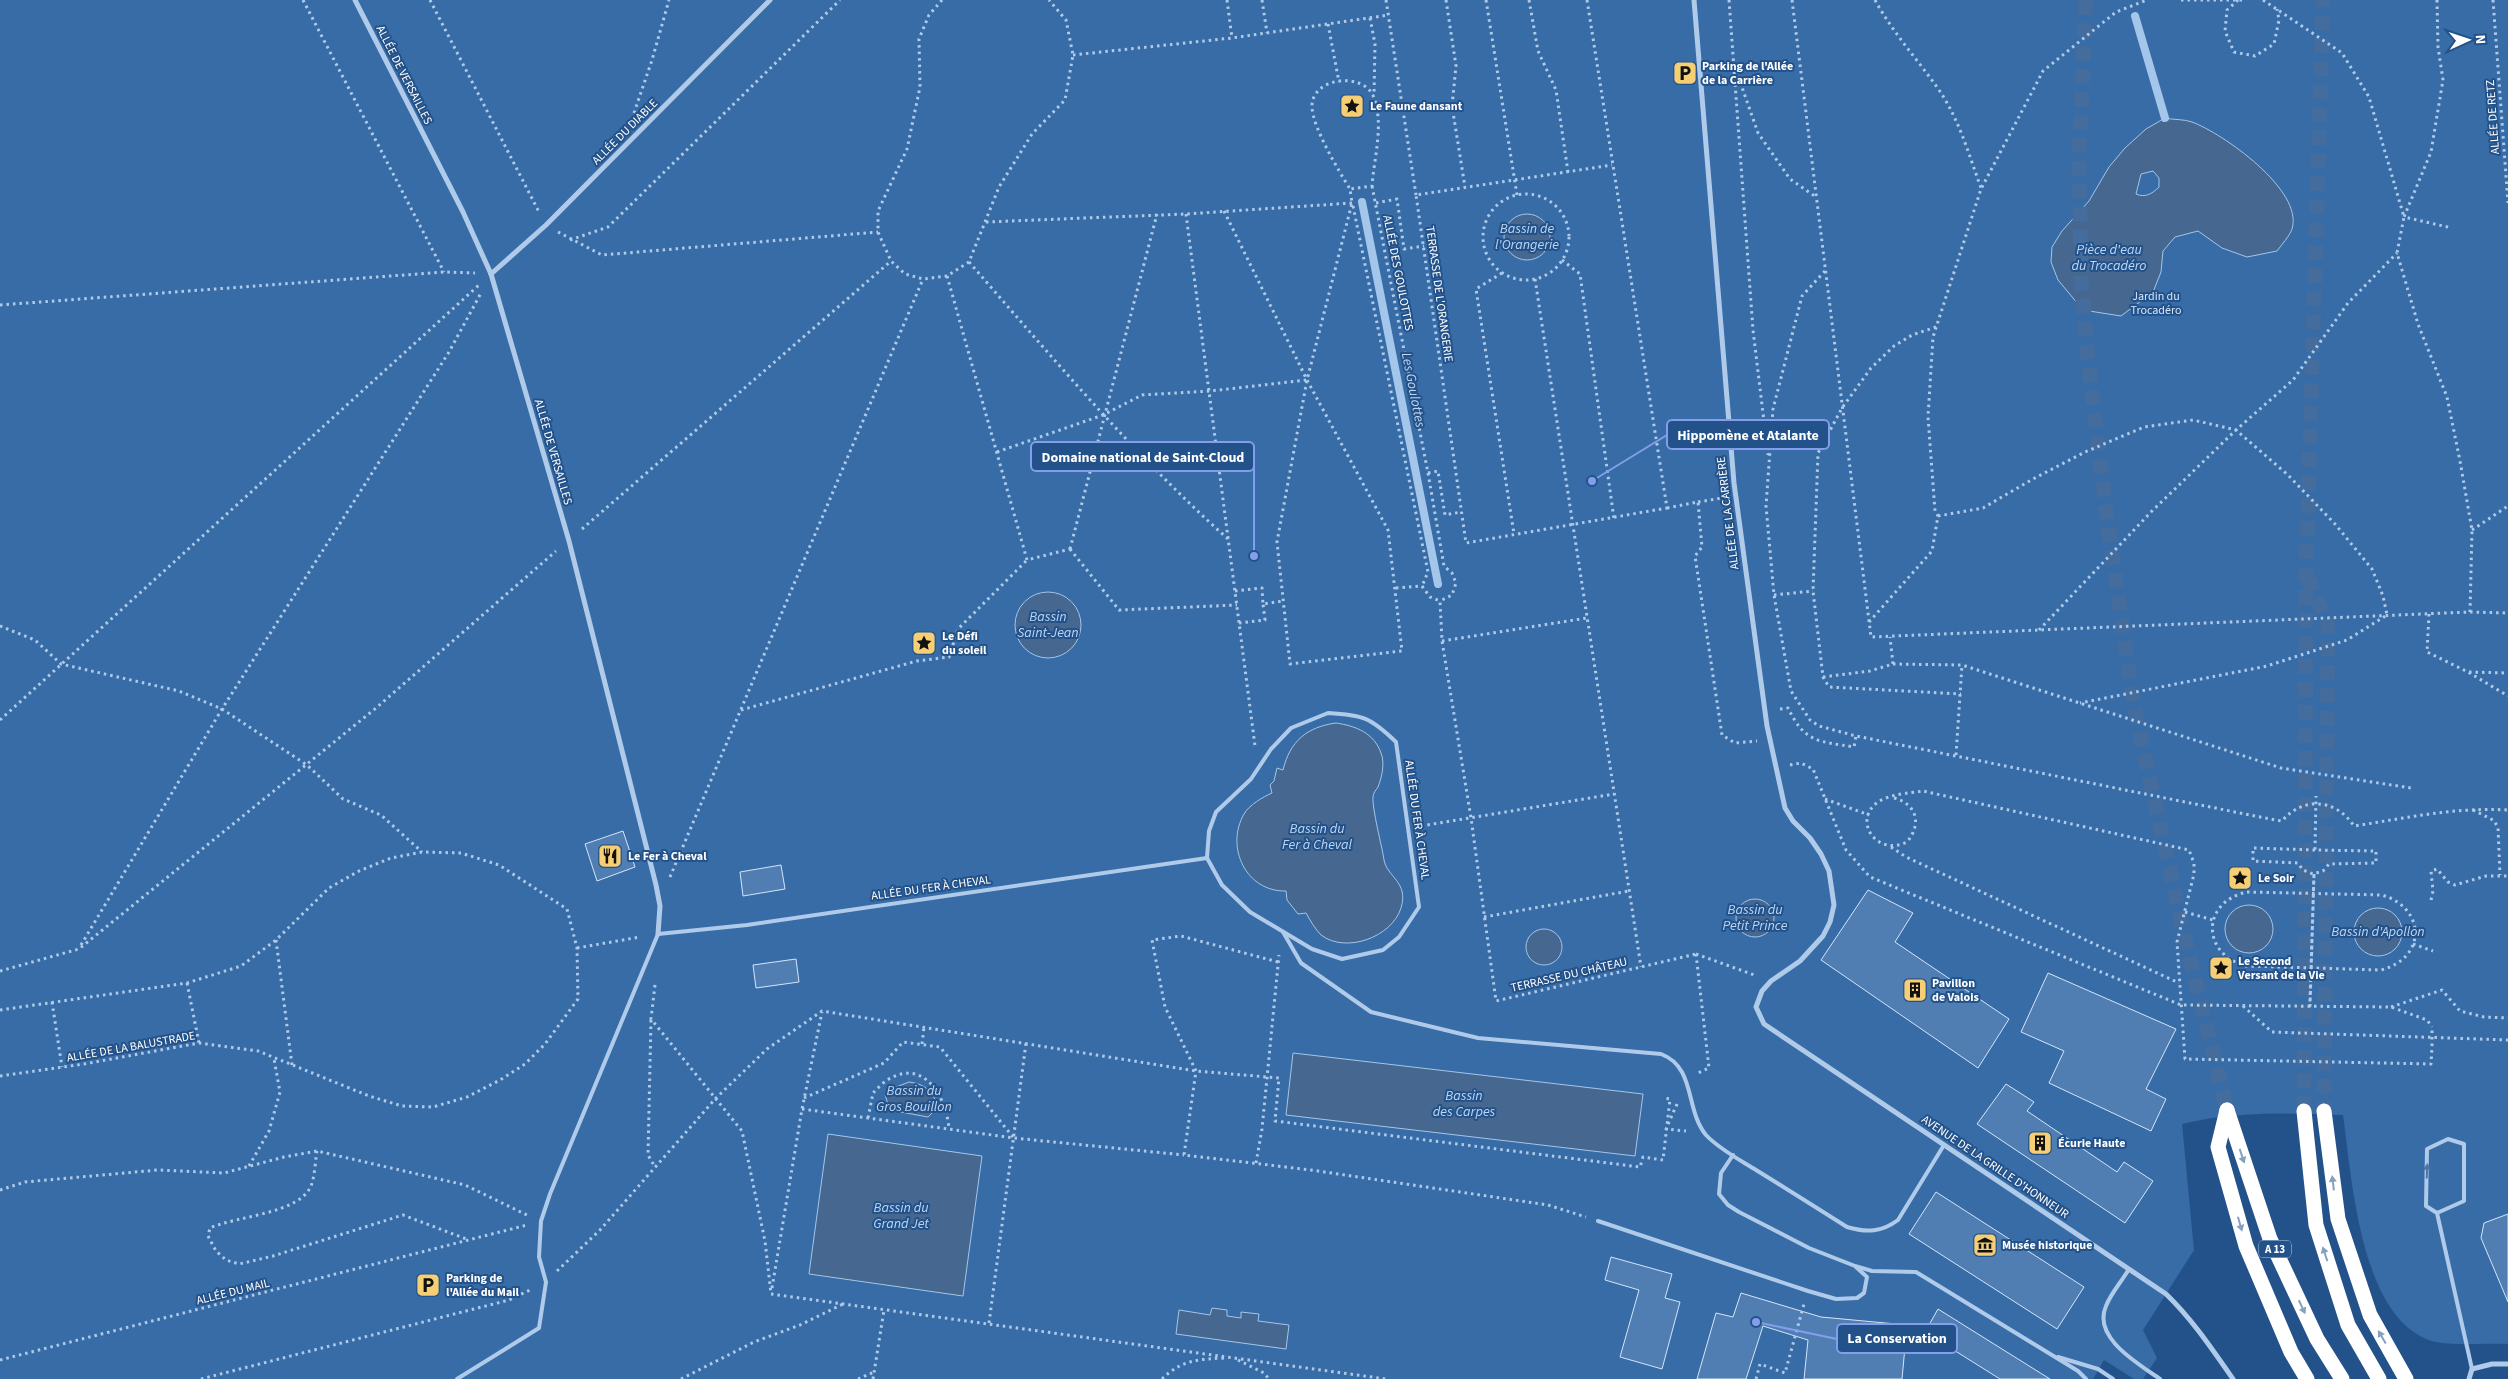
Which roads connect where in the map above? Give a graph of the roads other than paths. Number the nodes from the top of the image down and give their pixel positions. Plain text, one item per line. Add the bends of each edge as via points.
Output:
1 (355, 0) edge
2 (770, 0) edge
3 (1694, 0) edge
4 (491, 274) junction
5 (1207, 858) junction
6 (1283, 932) junction
7 (658, 934) junction
8 (1771, 981) joint
9 (2304, 1111) tunnel mouth
10 (2324, 1112) tunnel mouth
11 (1944, 1145) junction
12 (1733, 1156) junction
13 (2438, 1213) junction
14 (1598, 1220) road end
15 (1854, 1266) junction
16 (2129, 1270) junction
17 (2053, 1355) junction
18 (2508, 1364) edge
19 (2472, 1369) junction
20 (457, 1379) edge
21 (2086, 1379) edge
22 (2113, 1379) edge
23 (2160, 1379) edge
24 (2233, 1379) edge
25 (2307, 1379) edge
26 (2342, 1379) edge
27 (2379, 1379) edge
28 (2406, 1379) edge
29 (2469, 1379) edge

1 - 4 street, ALLÉE DE VERSAILLES
2 - 4 street, ALLÉE DU DIABLE via 546,225
3 - 8 street, ALLÉE DE LA CARRIÈRE via 1735,496 1767,726 1785,808 1810,838 1829,871 1834,905 1830,922 1812,949
4 - 7 street, ALLÉE DE VERSAILLES via 569,541 656,885 660,906
5 - 6 lane, ALLÉE DU FER À CHEVAL via 1222,885 1250,912
5 - 6 lane, ALLÉE DU FER À CHEVAL via 1209,830 1216,812 1251,779 1271,749 1291,728 1328,713 1357,714 1376,723 1396,742 1419,907 1399,937 1383,950 1342,959 1312,949
5 - 7 lane, ALLÉE DU FER À CHEVAL via 747,925
6 - 12 lane via 1301,963 1371,1012 1478,1038 1670,1057 1688,1083 1694,1108 1706,1134
7 - 20 lane via 541,1221 539,1257 546,1282 539,1328
8 - 11 street, AVENUE DE LA GRILLE D'HONNEUR via 1762,991 1756,1006 1764,1024
27 -> 9 highway via 2348,1325 2316,1226
28 -> 10 highway via 2370,1315 2338,1219
11 - 12 lane via 1898,1220 1888,1228 1875,1231 1848,1227
11 - 16 street, AVENUE DE LA GRILLE D'HONNEUR
12 - 15 lane via 1718,1183 1718,1194 1728,1205 1809,1248
13 -> 13 lane via 2426,1206 2428,1150 2448,1139 2464,1144 2464,1201
13 - 19 lane
14 - 15 lane via 1836,1299 1857,1298 1864,1293 1867,1277
15 - 17 lane via 1872,1271 1916,1272
16 - 23 lane via 2106,1306 2105,1328 2118,1346
16 - 24 street, AVENUE DE LA GRILLE D'HONNEUR via 2166,1294 2185,1312
17 - 21 lane
17 - 22 lane via 2098,1369
18 - 19 street
19 - 29 street
25 - 26 highway, A 13 via 2291,1352 2246,1246 2218,1147 2227,1110 2270,1239 2317,1339

